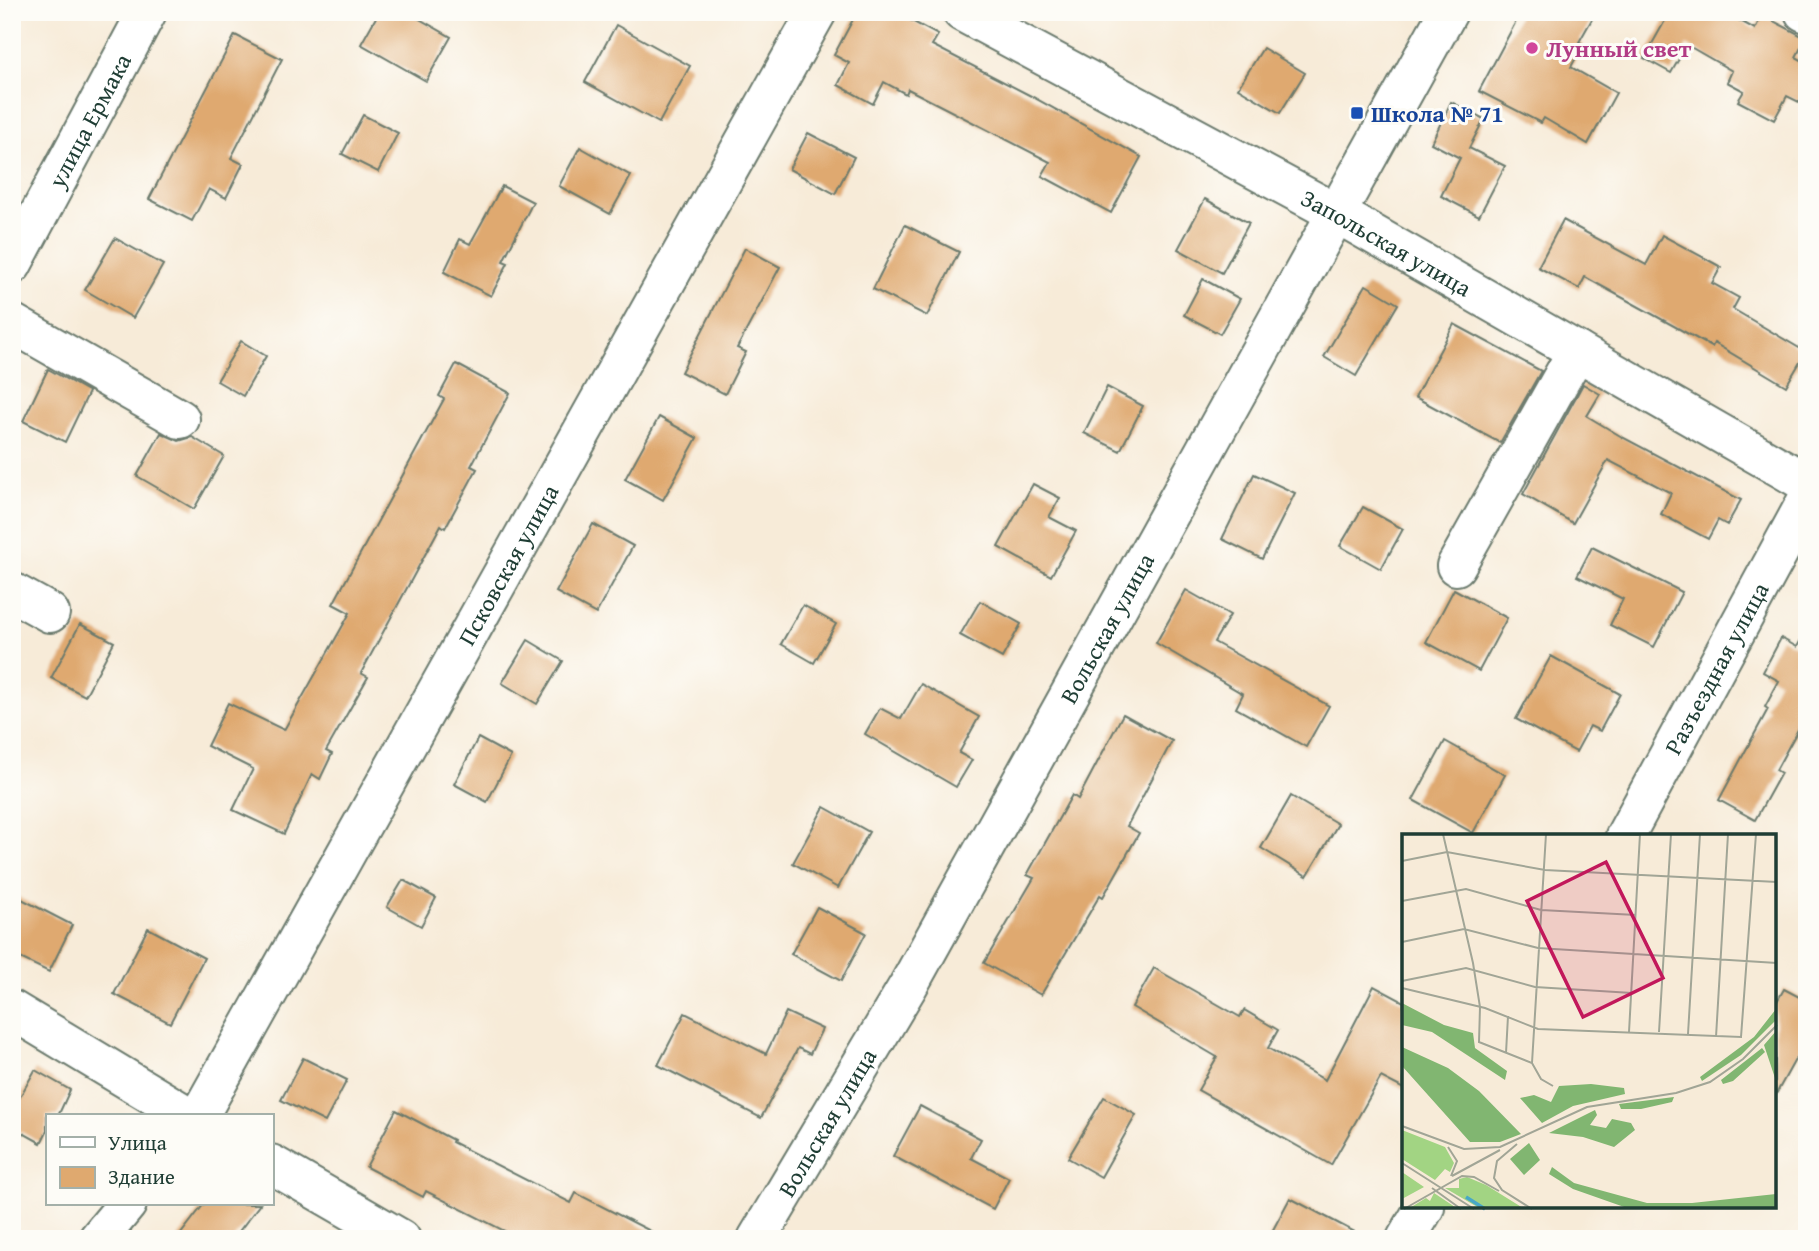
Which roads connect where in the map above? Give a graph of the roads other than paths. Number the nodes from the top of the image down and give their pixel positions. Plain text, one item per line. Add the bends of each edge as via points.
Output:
1 (147, 12) edge
2 (817, 12) edge
3 (962, 12) edge
4 (1448, 12) edge
5 (1336, 213) junction
6 (12, 265) edge
7 (12, 323) edge
8 (1577, 351) junction
9 (180, 419) dead end
10 (1807, 483) edge
11 (1807, 500) edge
12 (1456, 566) dead end
13 (12, 592) edge
14 (50, 613) dead end
15 (1626, 834) edge
16 (12, 1010) edge
17 (185, 1114) edge
18 (200, 1114) edge
19 (273, 1165) edge
20 (125, 1206) edge
21 (1423, 1209) edge
22 (98, 1239) edge
23 (401, 1239) edge
24 (757, 1239) edge
25 (1406, 1239) edge

1 - 6 street, улица Ермака
2 - 18 street, Псковская улица
3 - 5 street, Запольская улица
4 - 5 street, Вольская улица
5 - 8 street, Запольская улица
5 - 24 street, Вольская улица via 908,986
7 - 9 street
8 - 10 street, Запольская улица
8 - 12 street
11 - 15 street, Разъездная улица
13 - 14 street
16 - 17 street
19 - 23 street
20 - 22 street
21 - 25 street

